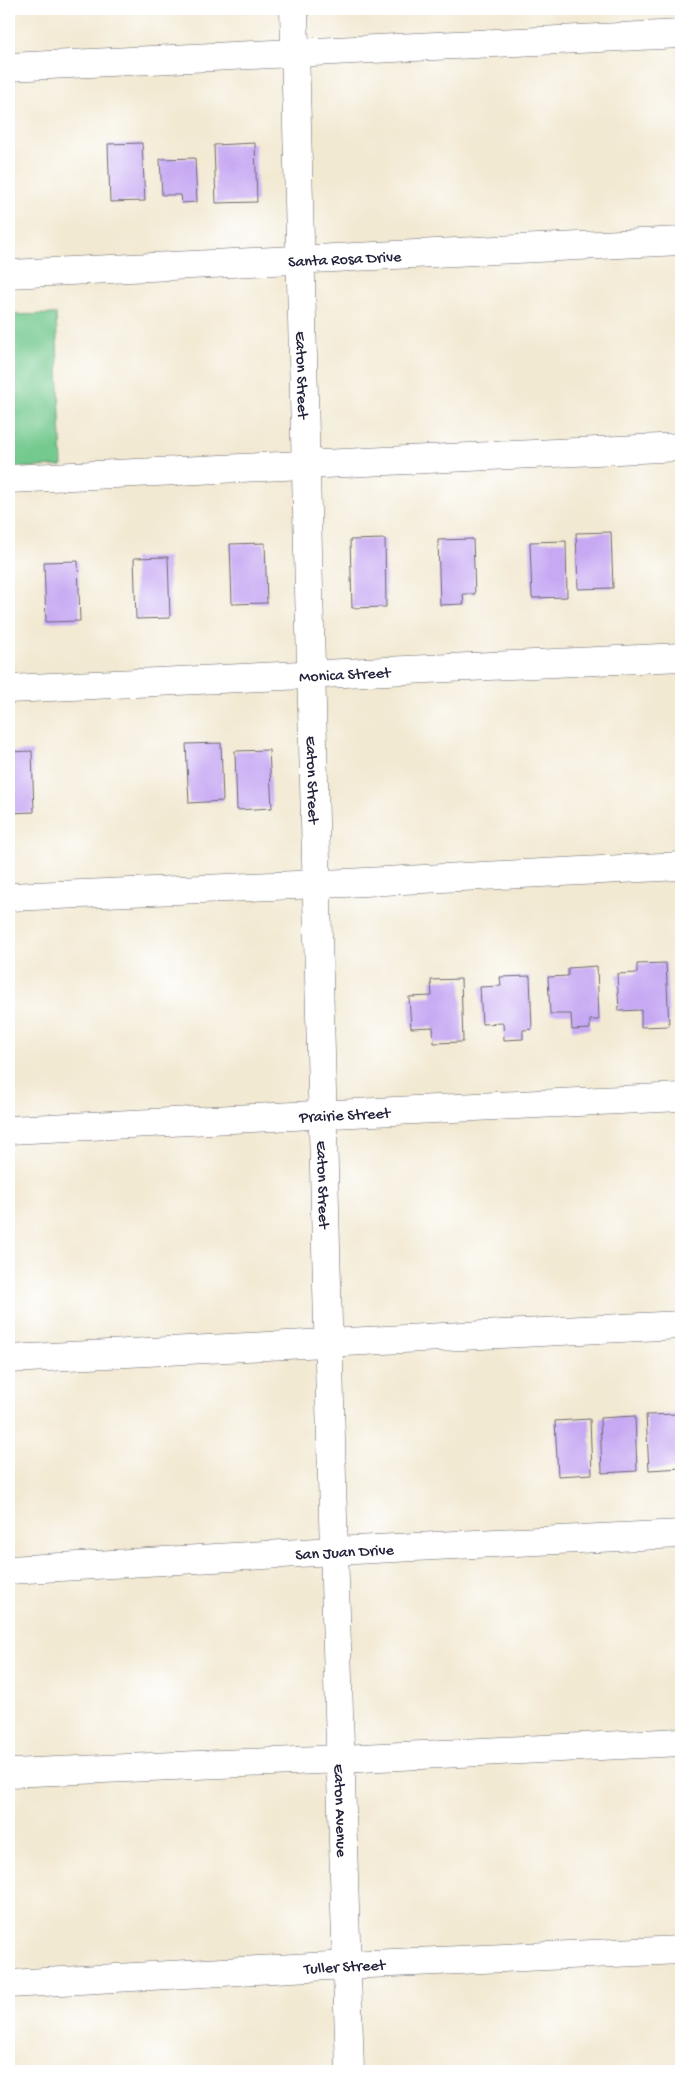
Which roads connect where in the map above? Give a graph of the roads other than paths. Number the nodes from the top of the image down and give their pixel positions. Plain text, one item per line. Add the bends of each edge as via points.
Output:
1 (294, 9) edge
2 (681, 34) edge
3 (295, 52) junction
4 (9, 67) edge
5 (681, 241) edge
6 (300, 259) junction
7 (9, 274) edge
8 (681, 447) edge
9 (306, 465) junction
10 (9, 479) edge
11 (681, 657) edge
12 (311, 674) junction
13 (9, 689) edge
14 (681, 866) edge
15 (317, 884) junction
16 (9, 897) edge
17 (681, 1097) edge
18 (322, 1114) junction
19 (9, 1130) edge
20 (681, 1325) edge
21 (328, 1343) junction
22 (9, 1359) edge
23 (681, 1534) edge
24 (334, 1551) junction
25 (9, 1570) edge
26 (681, 1742) edge
27 (341, 1759) junction
28 (9, 1773) edge
29 (681, 1950) edge
30 (347, 1965) junction
31 (9, 1984) edge
32 (350, 2071) edge

1 - 3 street, Eaton Street
2 - 3 street
3 - 4 street
3 - 6 street, Eaton Street
5 - 6 street, Santa Rosa Drive
6 - 7 street, Santa Rosa Drive
6 - 9 street, Eaton Street
8 - 9 street
9 - 10 street
9 - 12 street, Eaton Street
11 - 12 street, Monica Street
12 - 13 street, Monica Street
12 - 15 street, Eaton Street
14 - 15 street
15 - 16 street
15 - 18 street, Eaton Street
17 - 18 street, Prairie Street
18 - 19 street, Prairie Street
18 - 21 street, Eaton Street
20 - 21 street
21 - 22 street
21 - 24 street, Eaton Street
23 - 24 street, San Juan Drive
24 - 25 street, San Juan Drive
24 - 27 street, Eaton Avenue
26 - 27 street
27 - 28 street
27 - 30 street, Eaton Avenue
29 - 30 street, Tuller Street
30 - 31 street, Tuller Street
30 - 32 street, Eaton Avenue

